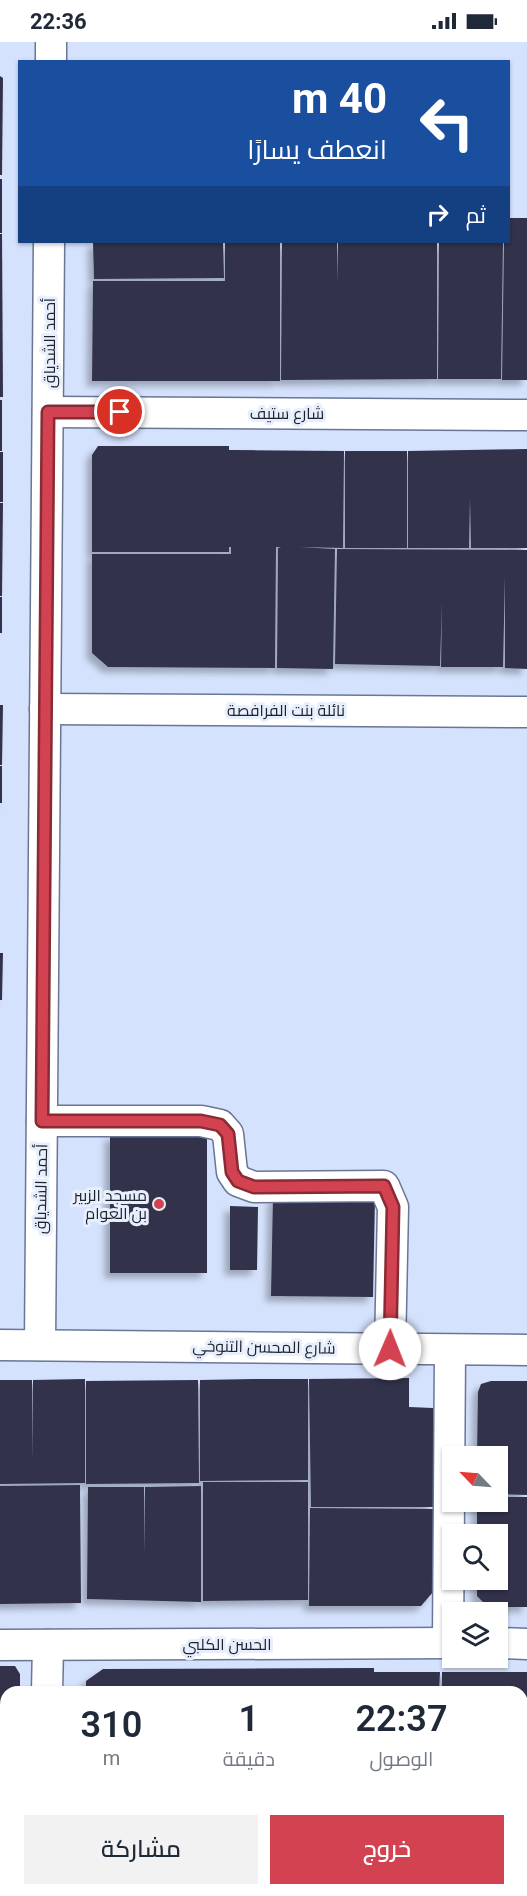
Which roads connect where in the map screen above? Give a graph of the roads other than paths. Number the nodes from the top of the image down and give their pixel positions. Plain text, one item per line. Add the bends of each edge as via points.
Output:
1 (51, 42) edge
2 (51, 60) edge
3 (49, 243) edge
4 (48, 412) junction
5 (527, 415) edge
6 (45, 709) junction
7 (527, 712) edge
8 (42, 1121) junction
9 (0, 1345) edge
10 (40, 1345) junction
11 (390, 1349) junction
12 (450, 1350) junction
13 (527, 1350) edge
14 (451, 1602) edge
15 (442, 1643) edge
16 (508, 1643) edge
17 (527, 1644) edge
18 (0, 1645) edge
19 (48, 1645) junction
20 (47, 1686) edge

1 - 2 street
3 - 4 street, أحمد الشدياق
4 - 5 street, شارع ستيف
4 - 6 street, أحمد الشدياق
6 - 7 street, نائلة بنت الفرافصة
6 - 8 street, أحمد الشدياق
8 - 10 street, أحمد الشدياق
8 - 11 street via 201,1121 220,1125 228,1134 232,1172 238,1181 254,1187 384,1186 393,1207
9 - 10 street, شارع المحسن التنوخي
10 - 11 street, شارع المحسن التنوخي
11 - 12 street, شارع المحسن التنوخي
12 - 13 street, شارع المحسن التنوخي
12 - 14 street
15 - 19 street, الحسن الكلبي
16 - 17 street
18 - 19 street, الحسن الكلبي
19 - 20 street

